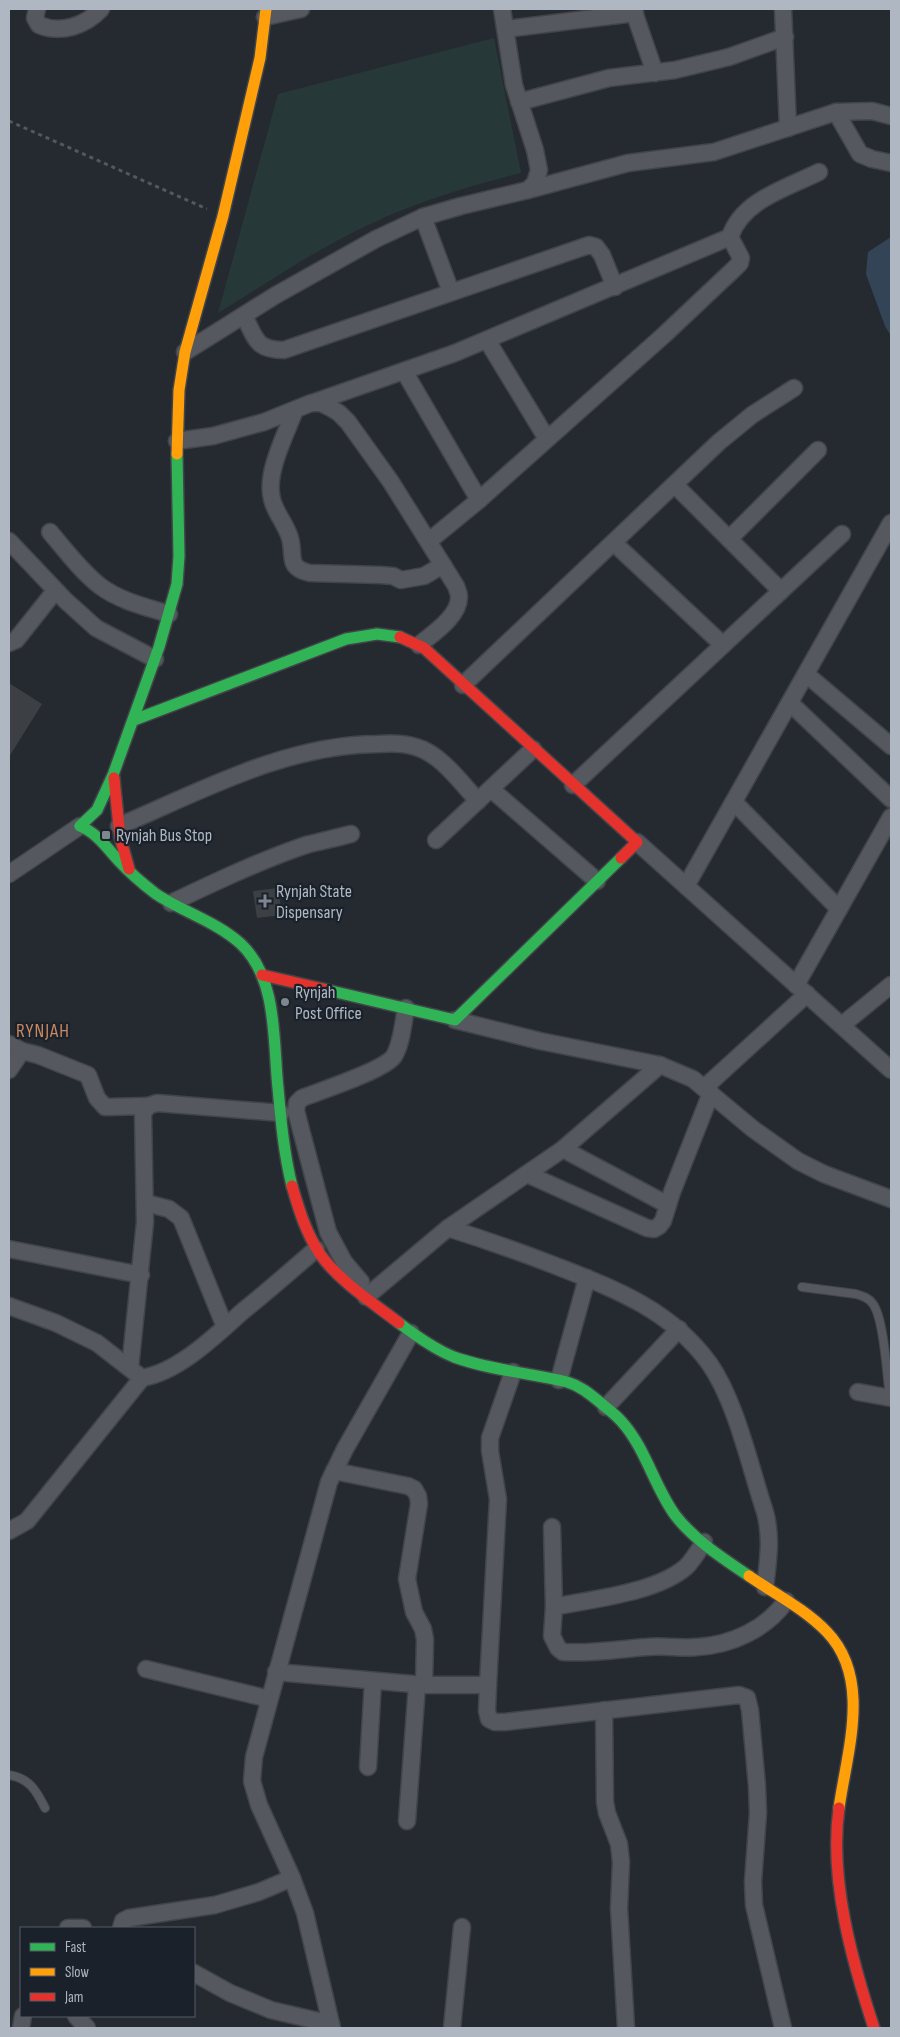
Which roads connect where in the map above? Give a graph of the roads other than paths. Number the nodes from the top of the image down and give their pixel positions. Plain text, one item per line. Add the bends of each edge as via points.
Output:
1 (37, 9) edge
2 (101, 9) edge
3 (301, 9) edge
4 (502, 9) edge
5 (783, 9) edge
6 (634, 11) edge
7 (266, 13) edge
8 (597, 13) edge
9 (506, 29) junction
10 (785, 37) junction
11 (655, 73) junction
12 (519, 102) junction
13 (836, 112) junction
14 (891, 116) edge
15 (788, 128) junction
16 (891, 163) edge
17 (819, 172) dead end
18 (528, 190) junction
19 (423, 217) junction
20 (730, 237) junction
21 (615, 287) junction
22 (451, 292) junction
23 (244, 316) junction
24 (487, 340) junction
25 (186, 352) junction
26 (404, 371) junction
27 (794, 388) dead end
28 (311, 403) junction
29 (295, 410) junction
30 (547, 439) junction
31 (177, 441) junction
32 (818, 450) dead end
33 (675, 485) junction
34 (479, 500) junction
35 (891, 523) edge
36 (50, 532) dead end
37 (842, 534) dead end
38 (729, 539) junction
39 (9, 541) edge
40 (429, 541) junction
41 (614, 543) junction
42 (443, 565) junction
43 (55, 590) junction
44 (781, 591) junction
45 (169, 614) junction
46 (9, 644) edge
47 (418, 644) junction
48 (723, 644) junction
49 (155, 659) junction
50 (806, 674) junction
51 (463, 685) junction
52 (790, 703) junction
53 (134, 720) junction
54 (891, 746) edge
55 (533, 750) junction
56 (113, 775) junction
57 (573, 785) junction
58 (491, 789) junction
59 (891, 799) edge
60 (478, 801) junction
61 (734, 802) junction
62 (891, 817) edge
63 (80, 826) junction
64 (119, 826) junction
65 (351, 834) dead end
66 (436, 840) dead end
67 (637, 842) junction
68 (130, 873) junction
69 (9, 874) edge
70 (598, 881) junction
71 (686, 886) junction
72 (170, 903) junction
73 (840, 909) junction
74 (262, 975) junction
75 (891, 985) edge
76 (802, 989) junction
77 (406, 1008) junction
78 (455, 1020) junction
79 (842, 1026) junction
80 (15, 1047) edge
81 (660, 1065) junction
82 (9, 1070) edge
83 (891, 1070) edge
84 (708, 1090) junction
85 (148, 1106) junction
86 (281, 1113) junction
87 (563, 1149) junction
88 (527, 1174) junction
89 (891, 1199) edge
90 (146, 1204) junction
91 (668, 1205) junction
92 (448, 1228) junction
93 (9, 1249) edge
94 (316, 1249) junction
95 (141, 1275) junction
96 (588, 1278) junction
97 (802, 1287) dead end
98 (369, 1294) junction
99 (9, 1306) edge
100 (225, 1327) junction
101 (679, 1330) junction
102 (411, 1333) junction
103 (513, 1372) junction
104 (136, 1373) junction
105 (559, 1380) junction
106 (858, 1392) dead end
107 (891, 1398) edge
108 (606, 1407) junction
109 (334, 1471) junction
110 (552, 1527) dead end
111 (9, 1531) edge
112 (704, 1542) junction
113 (765, 1587) junction
114 (786, 1601) junction
115 (554, 1607) junction
116 (146, 1668) dead end
117 (276, 1672) junction
118 (373, 1681) junction
119 (488, 1684) junction
120 (421, 1685) junction
121 (269, 1698) junction
122 (604, 1710) junction
123 (368, 1767) dead end
124 (9, 1775) edge
125 (45, 1808) dead end
126 (407, 1821) dead end
127 (292, 1878) junction
128 (121, 1927) edge
129 (462, 1927) dead end
130 (195, 1974) edge
131 (77, 2017) edge
132 (332, 2026) edge
133 (87, 2028) edge
134 (452, 2028) edge
135 (626, 2028) edge
136 (783, 2028) edge
137 (874, 2028) edge

1 - 2 street via 35,18 39,25 63,29 90,20
3 - 7 street
4 - 9 street
5 - 10 street
6 - 8 street
6 - 11 street
7 - 25 street via 260,58 223,216
8 - 9 street
9 - 12 street
10 - 11 street via 729,57
10 - 15 street
11 - 12 street via 609,78
12 - 18 street via 539,170 535,184
13 - 14 street via 872,111
13 - 15 street
13 - 16 street via 860,154
15 - 18 street via 714,152 628,163
17 - 20 street via 748,209
18 - 19 street
19 - 22 street
19 - 23 street via 326,266
20 - 21 street
20 - 30 street via 741,258 734,269
21 - 22 street via 602,255 596,247 589,246
21 - 24 street
22 - 23 street via 284,350 260,346
23 - 25 street
24 - 26 street
24 - 30 street
25 - 31 street via 179,390
26 - 28 street
26 - 34 street
27 - 33 street via 738,426
28 - 29 street
28 - 40 street via 331,408 348,422
29 - 31 street via 213,436
29 - 42 street via 274,464 270,485 272,500 288,531 294,564 310,573 380,575 402,580 424,576
30 - 34 street
31 - 45 street via 179,556 177,584
32 - 38 street
33 - 38 street
33 - 41 street
34 - 40 street
35 - 50 street
36 - 45 street via 101,587 132,602
37 - 44 street
38 - 44 street
39 - 43 street
40 - 42 street
41 - 48 street
41 - 51 street
42 - 47 street via 456,586 457,606 452,615
43 - 46 street via 16,640
43 - 49 street via 96,628
44 - 48 street
45 - 49 street
47 - 51 street
47 - 53 street via 397,635 380,633 346,639
48 - 57 street
49 - 53 street
50 - 52 street
50 - 54 street
51 - 55 street
52 - 59 street
52 - 61 street
53 - 56 street
55 - 57 street
55 - 58 street
56 - 63 street via 97,810
56 - 64 street
57 - 67 street
58 - 60 street
58 - 70 street
60 - 64 street via 431,754 416,746 345,745 285,758 250,770
60 - 66 street
61 - 71 street
61 - 73 street
62 - 73 street
63 - 68 street via 97,835
63 - 69 street
64 - 68 street
65 - 72 street via 252,865
67 - 70 street
67 - 71 street
68 - 72 street
70 - 78 street
71 - 76 street
72 - 74 street via 231,935 254,960
73 - 76 street
74 - 77 street
74 - 86 street via 272,1028
75 - 79 street
76 - 79 street
76 - 84 street
77 - 78 street
77 - 98 street via 393,1058 376,1069 302,1098 297,1103 296,1111 328,1232 344,1262
78 - 81 street
79 - 83 street
80 - 82 street
80 - 85 street via 88,1075 97,1098 106,1107
81 - 84 street
81 - 87 street
84 - 89 street via 752,1129 798,1161
84 - 91 street
85 - 86 street via 157,1103
85 - 90 street via 142,1122
86 - 94 street via 297,1206
87 - 88 street
87 - 91 street
88 - 91 street via 647,1228 659,1226
88 - 92 street
90 - 95 street
90 - 100 street via 169,1210 181,1218
92 - 96 street via 506,1246
92 - 98 street
93 - 95 street
94 - 98 street via 338,1275
94 - 100 street
95 - 104 street
96 - 101 street via 650,1307
96 - 105 street
97 - 107 lane via 856,1294 872,1302 879,1320
98 - 102 street
99 - 104 street via 56,1323 97,1343
100 - 104 street via 186,1358 153,1376
101 - 108 street
101 - 113 street via 710,1364 732,1410 769,1529
102 - 103 street via 436,1350 462,1360
102 - 109 street
103 - 105 street
103 - 119 street via 490,1438 498,1499
104 - 111 street via 43,1502 26,1521
105 - 108 street via 578,1386
106 - 107 street
108 - 112 street via 627,1427 672,1511
109 - 117 street
109 - 120 street via 408,1486 418,1496 407,1578 414,1612 425,1639
110 - 115 street
112 - 113 street
112 - 115 street via 685,1567 663,1582
113 - 114 street
114 - 115 street via 763,1624 714,1645 697,1648 648,1646 570,1653 563,1652 553,1642
114 - 137 street via 832,1638 845,1658 848,1670 853,1718 838,1818 839,1860 848,1936
116 - 121 street
117 - 118 street
117 - 121 street
118 - 120 street
118 - 123 street
119 - 120 street
119 - 122 street via 487,1711 495,1722
120 - 126 street
121 - 127 street via 254,1757 252,1781 259,1805
122 - 135 street via 605,1802 619,1844 621,1862 619,1908
122 - 136 street via 729,1695 747,1698 758,1813 754,1905
124 - 125 lane via 20,1776 31,1784
127 - 128 street via 214,1906 129,1918 123,1921
127 - 132 street via 305,1913
129 - 134 street
130 - 132 street via 271,2010
131 - 133 street

